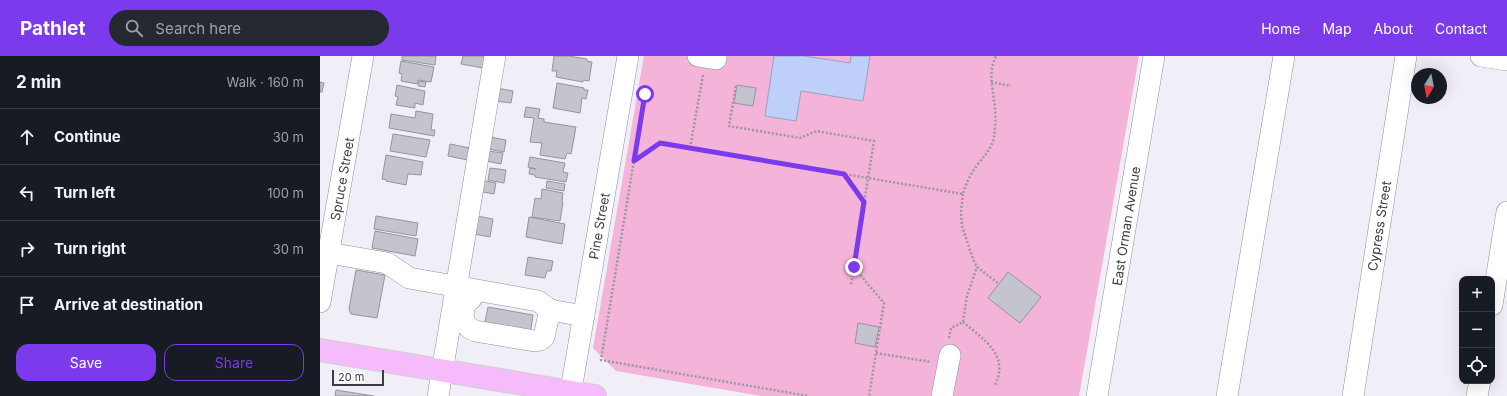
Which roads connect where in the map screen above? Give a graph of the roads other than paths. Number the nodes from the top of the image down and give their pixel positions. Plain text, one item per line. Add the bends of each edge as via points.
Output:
1 (363, 56) edge
2 (495, 56) edge
3 (628, 56) edge
4 (1154, 56) edge
5 (1284, 56) edge
6 (1406, 56) edge
7 (1481, 56) edge
8 (1507, 60) edge
9 (1507, 212) edge
10 (329, 253) junction
11 (1495, 286) edge
12 (456, 287) junction
13 (515, 297) junction
14 (320, 302) edge
15 (550, 309) junction
16 (584, 316) junction
17 (320, 350) edge
18 (949, 355) road end
19 (442, 371) junction
20 (1479, 384) edge
21 (571, 394) edge
22 (438, 396) edge
23 (595, 396) edge
24 (942, 396) edge
25 (1097, 396) edge
26 (1227, 396) edge
27 (1353, 396) edge
28 (1477, 396) edge

1 - 10 street, Spruce Street
2 - 12 street
3 - 16 street, Pine Street
4 - 25 street, East Orman Avenue
5 - 26 street
6 - 27 street, Cypress Street
7 - 8 street
9 - 11 street
10 - 12 street via 387,263 409,278
10 - 14 street, Spruce Street
12 - 13 street
12 - 19 street
13 - 15 street via 538,301
13 - 15 street via 472,298 464,307 464,321 475,331 535,341 544,337
15 - 16 street
16 - 21 street, Pine Street
17 - 19 main road
18 - 24 street
19 - 21 main road
19 - 22 street
20 - 28 street
21 - 23 main road

